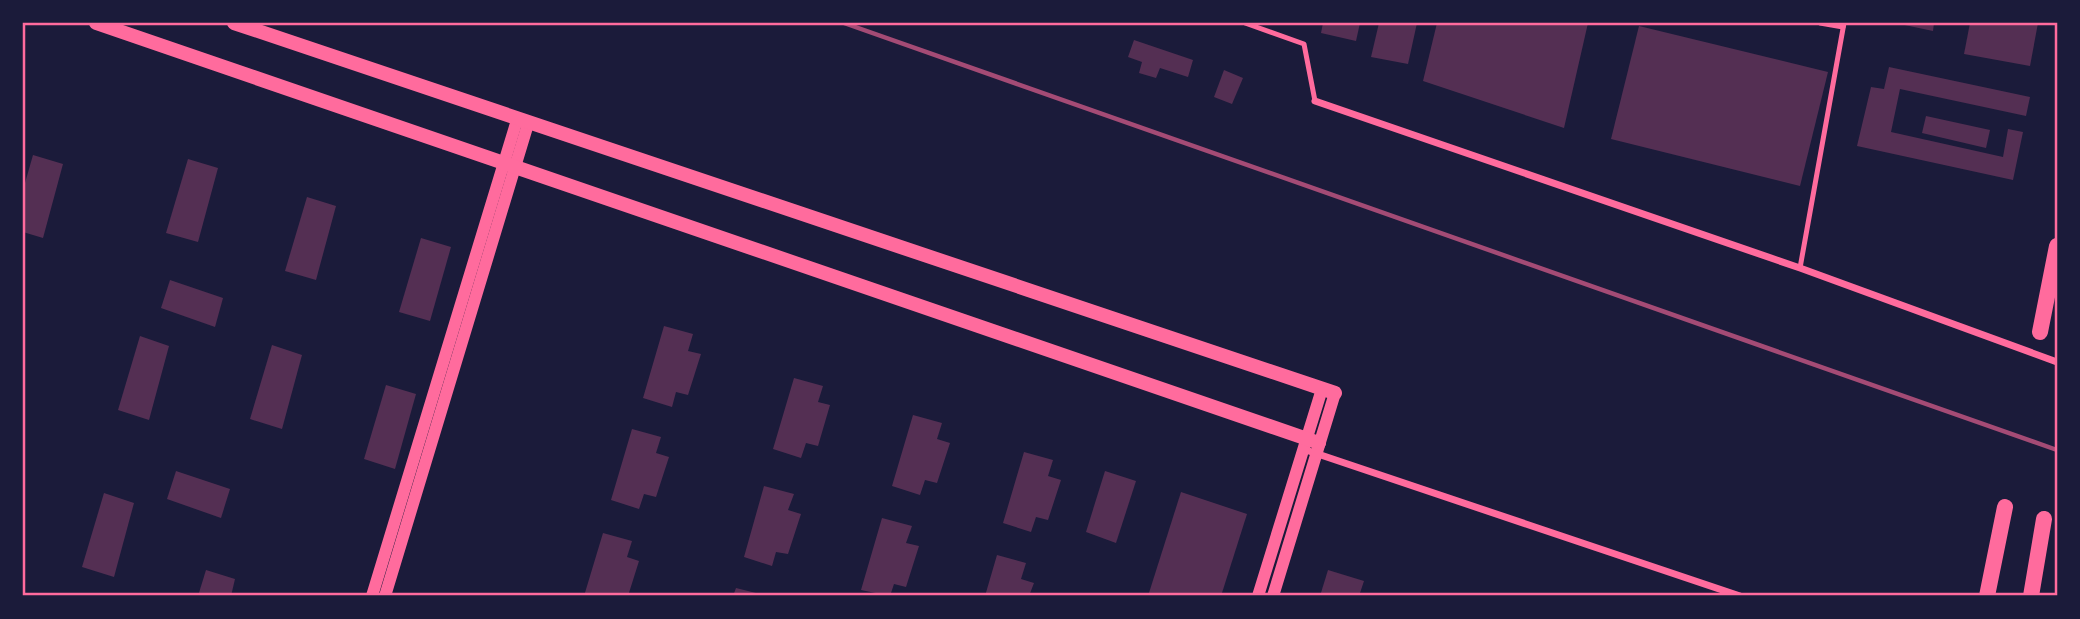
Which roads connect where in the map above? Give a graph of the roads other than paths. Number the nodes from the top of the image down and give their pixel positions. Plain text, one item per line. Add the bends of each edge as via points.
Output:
1 (96, 23) edge
2 (234, 23) edge
3 (1245, 23) edge
4 (1820, 23) edge
5 (1844, 25) edge
6 (1315, 101) joint
7 (523, 122) junction
8 (509, 164) junction
9 (2057, 246) edge
10 (1800, 268) junction
11 (2040, 332) dead end
12 (2057, 362) edge
13 (1328, 391) joint
14 (1311, 446) junction
15 (2005, 507) dead end
16 (2045, 519) dead end
17 (372, 596) edge
18 (385, 596) edge
19 (1258, 596) edge
20 (1273, 596) edge
21 (1740, 596) edge
22 (1987, 596) edge
23 (2031, 596) edge

1 - 8 main road
2 - 7 main road
3 - 6 lane via 1304,44
4 - 5 lane
5 - 10 lane
6 - 10 street
7 - 8 street
7 - 13 main road
8 - 14 main road
8 - 17 street
8 - 18 street
9 - 11 main road
10 - 12 street
13 - 14 street
14 - 19 street
14 - 20 street
14 - 21 street
15 - 22 main road
16 - 23 main road

